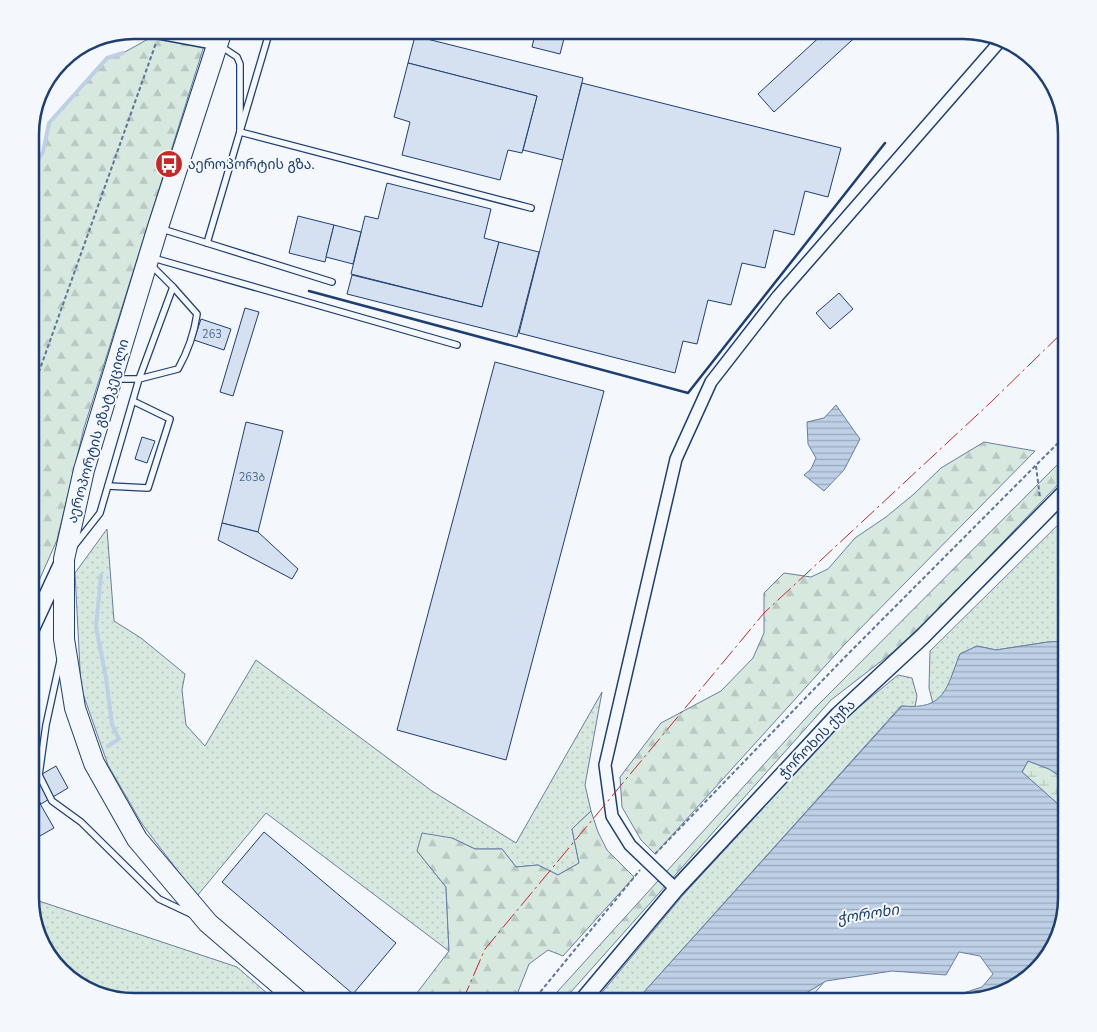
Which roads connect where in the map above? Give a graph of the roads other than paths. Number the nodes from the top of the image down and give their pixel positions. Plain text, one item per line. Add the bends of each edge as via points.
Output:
1 (219, 39) edge
2 (222, 39) edge
3 (267, 39) edge
4 (997, 45) edge
5 (240, 132) junction
6 (531, 208) dead end
7 (158, 227) junction
8 (207, 243) junction
9 (148, 259) junction
10 (332, 282) dead end
11 (173, 287) junction
12 (458, 345) dead end
13 (112, 379) junction
14 (139, 379) junction
15 (133, 401) junction
16 (108, 486) junction
17 (1058, 499) edge
18 (64, 559) junction
19 (39, 613) edge
20 (64, 639) junction
21 (676, 889) junction
22 (208, 923) junction
23 (290, 993) edge
24 (589, 993) edge

1 - 7 highway, აეროპორტის გზატკეცილი
2 - 5 lane via 240,64
3 - 5 lane
4 - 21 street via 778,296 712,382 676,459 605,765 612,816 630,845
5 - 6 lane
5 - 8 lane
7 - 8 lane
7 - 9 highway, აეროპორტის გზატკეცილი
8 - 10 lane
9 - 11 lane
9 - 12 lane
9 - 13 highway, აეროპორტის გზატკეცილი
11 - 14 lane
11 - 14 lane via 197,314 188,351 178,369
13 - 14 lane
13 - 18 highway, აეროპორტის გზატკეცილი via 84,470
14 - 15 lane
15 - 16 lane
15 - 16 lane via 170,419 148,488
16 - 18 lane via 100,513
17 - 21 street, ჭოროხის ქუჩა via 922,637 838,715
18 - 19 street
18 - 20 highway, აეროპორტის გზატკეცილი
20 - 22 highway, აეროპორტის გზატკეცილი via 75,708 94,763 137,839
20 - 22 lane via 39,775 52,802 81,822 158,899
21 - 24 street, ჭოროხის ქუჩა
22 - 23 highway, აეროპორტის გზატკეცილი

